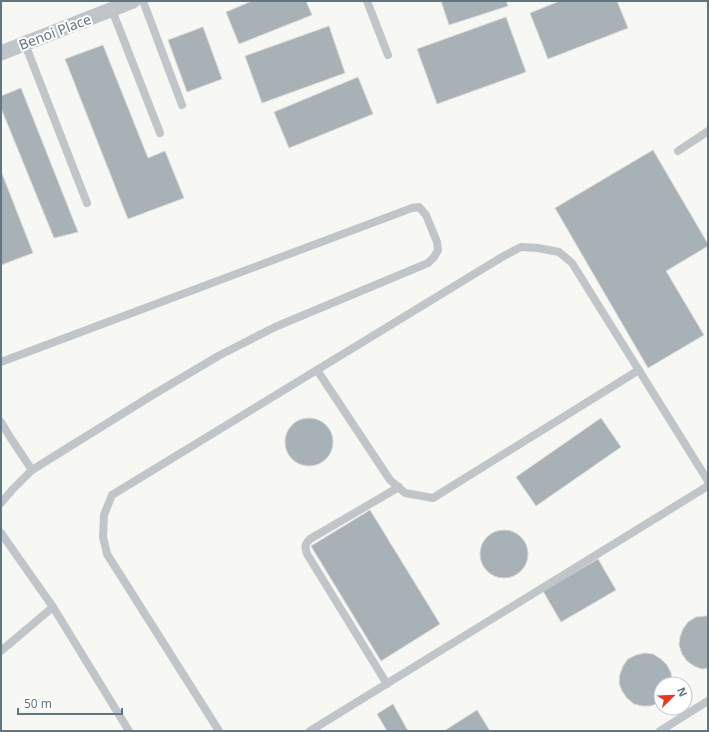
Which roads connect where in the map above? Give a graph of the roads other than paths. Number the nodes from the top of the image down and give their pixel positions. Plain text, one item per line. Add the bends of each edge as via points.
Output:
1 (132, 1) edge
2 (143, 1) edge
3 (367, 1) edge
4 (112, 10) junction
5 (25, 44) junction
6 (1, 53) edge
7 (388, 55) dead end
8 (182, 105) dead end
9 (708, 132) edge
10 (160, 133) dead end
11 (678, 151) dead end
12 (87, 203) dead end
13 (1, 362) edge
14 (317, 370) junction
15 (639, 370) junction
16 (1, 422) edge
17 (32, 470) junction
18 (708, 481) edge
19 (708, 486) edge
20 (399, 487) junction
21 (1, 504) edge
22 (1, 533) edge
23 (53, 607) junction
24 (1, 652) edge
25 (387, 684) junction
26 (708, 701) edge
27 (129, 731) edge
28 (219, 731) edge
29 (310, 731) edge
30 (660, 731) edge

1 - 4 street, Benoi Place
2 - 8 lane
3 - 7 lane
4 - 5 street, Benoi Place
4 - 10 lane
5 - 6 street, Benoi Place
5 - 12 lane
9 - 11 lane
13 - 17 lane via 412,208 419,207 426,216 437,242 438,250 428,263 275,327 220,355
14 - 15 lane via 521,247 559,252 572,263
14 - 20 lane via 390,480
14 - 28 lane via 112,495 104,515 103,537 107,554
15 - 18 lane
15 - 20 lane via 433,498 406,493
16 - 17 lane
17 - 21 lane
19 - 25 lane
20 - 25 lane via 310,539 305,547
22 - 23 lane
23 - 24 lane
23 - 27 lane
25 - 29 lane
26 - 30 lane

